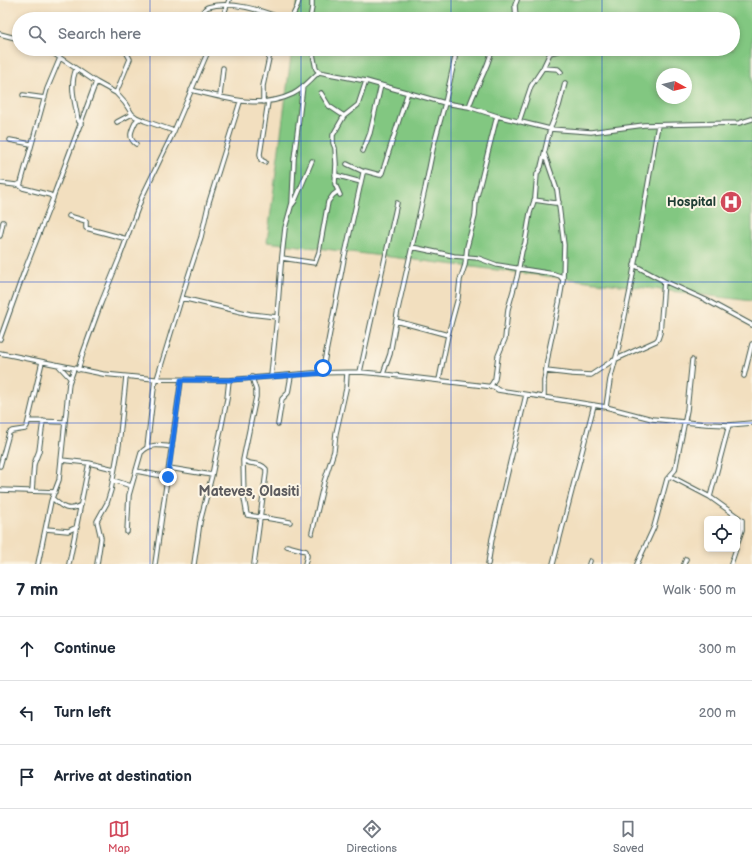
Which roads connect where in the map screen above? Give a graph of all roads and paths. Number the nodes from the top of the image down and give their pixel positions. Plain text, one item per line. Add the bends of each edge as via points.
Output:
1 (299, 0) edge
2 (312, 0) edge
3 (517, 0) edge
4 (228, 2) edge
5 (203, 12) edge
6 (224, 12) edge
7 (264, 12) edge
8 (295, 12) edge
9 (311, 12) edge
10 (516, 12) edge
11 (0, 34) edge
12 (12, 37) edge
13 (57, 56) edge
14 (129, 56) edge
15 (207, 56) edge
16 (269, 56) edge
17 (313, 56) edge
18 (455, 56) edge
19 (491, 56) edge
20 (549, 56) edge
21 (60, 58) junction
22 (222, 68) dead end
23 (543, 68) junction
24 (76, 69) junction
25 (319, 72) junction
26 (561, 72) dead end
27 (366, 81) junction
28 (96, 82) junction
29 (565, 83) dead end
30 (381, 85) junction
31 (303, 86) junction
32 (191, 90) junction
33 (408, 92) junction
34 (116, 93) junction
35 (321, 93) dead end
36 (23, 95) dead end
37 (220, 96) junction
38 (45, 98) junction
39 (240, 102) junction
40 (263, 102) junction
41 (268, 102) junction
42 (445, 103) junction
43 (470, 107) junction
44 (132, 114) junction
45 (344, 116) junction
46 (496, 116) junction
47 (137, 119) junction
48 (752, 119) edge
49 (118, 122) dead end
50 (519, 122) junction
51 (81, 124) junction
52 (658, 125) junction
53 (550, 129) junction
54 (174, 131) junction
55 (10, 140) dead end
56 (32, 144) junction
57 (136, 144) dead end
58 (363, 152) dead end
59 (544, 154) junction
60 (312, 161) dead end
61 (265, 162) dead end
62 (347, 164) dead end
63 (364, 172) junction
64 (335, 175) junction
65 (361, 182) junction
66 (0, 183) edge
67 (21, 183) junction
68 (53, 197) junction
69 (534, 200) junction
70 (559, 202) junction
71 (397, 203) dead end
72 (291, 206) junction
73 (69, 216) dead end
74 (3, 222) dead end
75 (0, 236) edge
76 (127, 238) junction
77 (412, 247) junction
78 (465, 257) junction
79 (282, 258) junction
80 (634, 265) junction
81 (518, 268) junction
82 (562, 280) junction
83 (664, 281) junction
84 (182, 298) junction
85 (277, 317) junction
86 (396, 321) junction
87 (752, 325) edge
88 (448, 335) junction
89 (0, 339) edge
90 (752, 344) edge
91 (0, 354) edge
92 (615, 359) junction
93 (692, 360) dead end
94 (42, 362) junction
95 (58, 365) junction
96 (76, 370) junction
97 (546, 370) junction
98 (360, 372) junction
99 (325, 373) junction
100 (347, 373) junction
101 (383, 374) junction
102 (270, 376) junction
103 (290, 376) junction
104 (744, 376) dead end
105 (126, 377) junction
106 (252, 377) junction
107 (70, 378) junction
108 (156, 379) junction
109 (181, 380) junction
110 (229, 380) junction
111 (438, 380) junction
112 (490, 387) junction
113 (526, 395) junction
114 (544, 397) junction
115 (594, 405) junction
116 (606, 407) junction
117 (28, 421) junction
118 (43, 421) junction
119 (65, 422) junction
120 (685, 422) junction
121 (752, 423) edge
122 (278, 424) dead end
123 (729, 425) junction
124 (172, 447) junction
125 (147, 448) junction
126 (61, 460) junction
127 (243, 460) junction
128 (89, 463) junction
129 (0, 466) edge
130 (169, 468) junction
131 (114, 469) junction
132 (136, 471) junction
133 (212, 475) junction
134 (670, 476) junction
135 (168, 477) junction
136 (113, 480) junction
137 (131, 486) junction
138 (0, 490) edge
139 (32, 491) junction
140 (55, 492) junction
141 (710, 497) junction
142 (52, 498) junction
143 (81, 505) junction
144 (736, 516) edge
145 (260, 517) junction
146 (740, 519) edge
147 (290, 522) dead end
148 (77, 528) junction
149 (46, 529) junction
150 (127, 532) dead end
151 (312, 532) dead end
152 (740, 536) edge
153 (287, 546) dead end
154 (735, 552) edge
155 (686, 559) dead end
156 (38, 564) edge
157 (69, 564) edge
158 (97, 564) edge
159 (155, 564) edge
160 (194, 564) edge
161 (254, 564) edge
162 (306, 564) edge
163 (488, 564) edge
164 (553, 564) edge
165 (637, 564) edge
166 (684, 564) edge
167 (731, 564) edge

1 - 8 street
2 - 9 street
3 - 10 street
4 - 5 street via 208,7
4 - 6 street
4 - 7 street
11 - 12 street
13 - 21 street
14 - 34 street via 130,59
15 - 32 street
16 - 40 street via 263,86
17 - 25 street
18 - 42 street
19 - 43 street via 477,84
20 - 23 street
21 - 24 street
21 - 38 street
22 - 37 street
23 - 26 street
23 - 50 street via 531,86
24 - 28 street
24 - 51 street via 72,87
25 - 27 street
25 - 31 street
27 - 30 street
27 - 45 street via 358,105
28 - 34 street
28 - 51 street
29 - 53 street
30 - 33 street
30 - 58 street
31 - 41 street via 293,94
31 - 72 street
32 - 37 street
32 - 54 street
33 - 42 street
33 - 63 street via 382,173 380,175
34 - 44 street
35 - 45 street via 329,106
36 - 38 street
37 - 39 street
38 - 56 street
39 - 40 street
39 - 84 street
40 - 41 street
41 - 61 street via 260,154 261,160
42 - 43 street
42 - 77 street
43 - 46 street
44 - 47 street
44 - 49 street
45 - 64 street via 333,136
46 - 50 street
46 - 78 street
47 - 54 street
47 - 57 street via 131,137
48 - 52 street via 738,123
50 - 53 street
51 - 68 street
52 - 53 street via 591,132
52 - 80 street
53 - 59 street
54 - 76 street via 142,197
55 - 56 street
56 - 67 street
59 - 69 street via 536,178
59 - 70 street
60 - 72 street
62 - 63 street
63 - 65 street
64 - 65 street
64 - 79 street via 339,193 333,194 328,202 315,263
65 - 99 street via 330,328 323,368
66 - 67 street
67 - 68 street via 20,186 23,188
68 - 89 street
69 - 70 street
69 - 81 street
70 - 82 street via 564,245
71 - 98 street
72 - 79 street via 285,228
73 - 76 street via 86,221 86,229
74 - 75 street
76 - 96 street
77 - 78 street
77 - 86 street
78 - 81 street
78 - 88 street
79 - 85 street
80 - 83 street
80 - 92 street
81 - 82 street via 558,275
81 - 112 street via 508,309 505,339 498,356 495,378
82 - 97 street
83 - 87 street
83 - 92 street via 658,339
84 - 85 street via 250,314
84 - 108 street
85 - 102 street
86 - 88 street
86 - 101 street via 390,354
88 - 111 street
90 - 104 street
91 - 94 street
92 - 97 street via 590,375
92 - 116 street
93 - 120 street
94 - 95 street
94 - 117 street
95 - 96 street
95 - 107 street
96 - 105 street
96 - 107 street
97 - 114 street
98 - 100 street
98 - 101 street
99 - 100 street
99 - 103 street
100 - 151 street via 334,451
101 - 111 street
102 - 103 street
102 - 106 street
103 - 122 street via 288,394 282,399
105 - 108 street
105 - 131 street
106 - 110 street
106 - 127 street via 256,392
107 - 119 street
108 - 109 street
108 - 125 street
109 - 110 street
109 - 124 street
110 - 133 street
111 - 112 street
112 - 113 street
113 - 114 street
113 - 163 street
114 - 115 street
115 - 116 street
115 - 164 street
116 - 120 street via 652,419
117 - 118 street
117 - 129 street via 25,429 10,433
118 - 119 street
118 - 139 street via 40,451 34,464
119 - 126 street
120 - 123 street
120 - 134 street via 675,470
121 - 123 street
123 - 141 street
124 - 125 street via 158,445
124 - 130 street
125 - 132 street via 141,453
126 - 128 street
126 - 140 street
127 - 145 street via 247,514
127 - 145 street via 262,465 266,469
128 - 131 street
128 - 143 street
130 - 133 street
130 - 135 street
131 - 136 street
132 - 135 street
132 - 137 street
133 - 160 street via 200,522
134 - 141 street
134 - 165 street via 654,527
135 - 159 street
136 - 137 street
136 - 158 street via 110,496 97,521 101,534
137 - 150 street
138 - 139 street
139 - 140 street
140 - 142 street
141 - 144 street
142 - 143 street via 70,510
142 - 149 street
143 - 148 street
145 - 147 street
145 - 161 street
146 - 152 street
148 - 149 street via 68,531
148 - 157 street
149 - 156 street
153 - 162 street via 306,551
154 - 167 street
155 - 166 street

